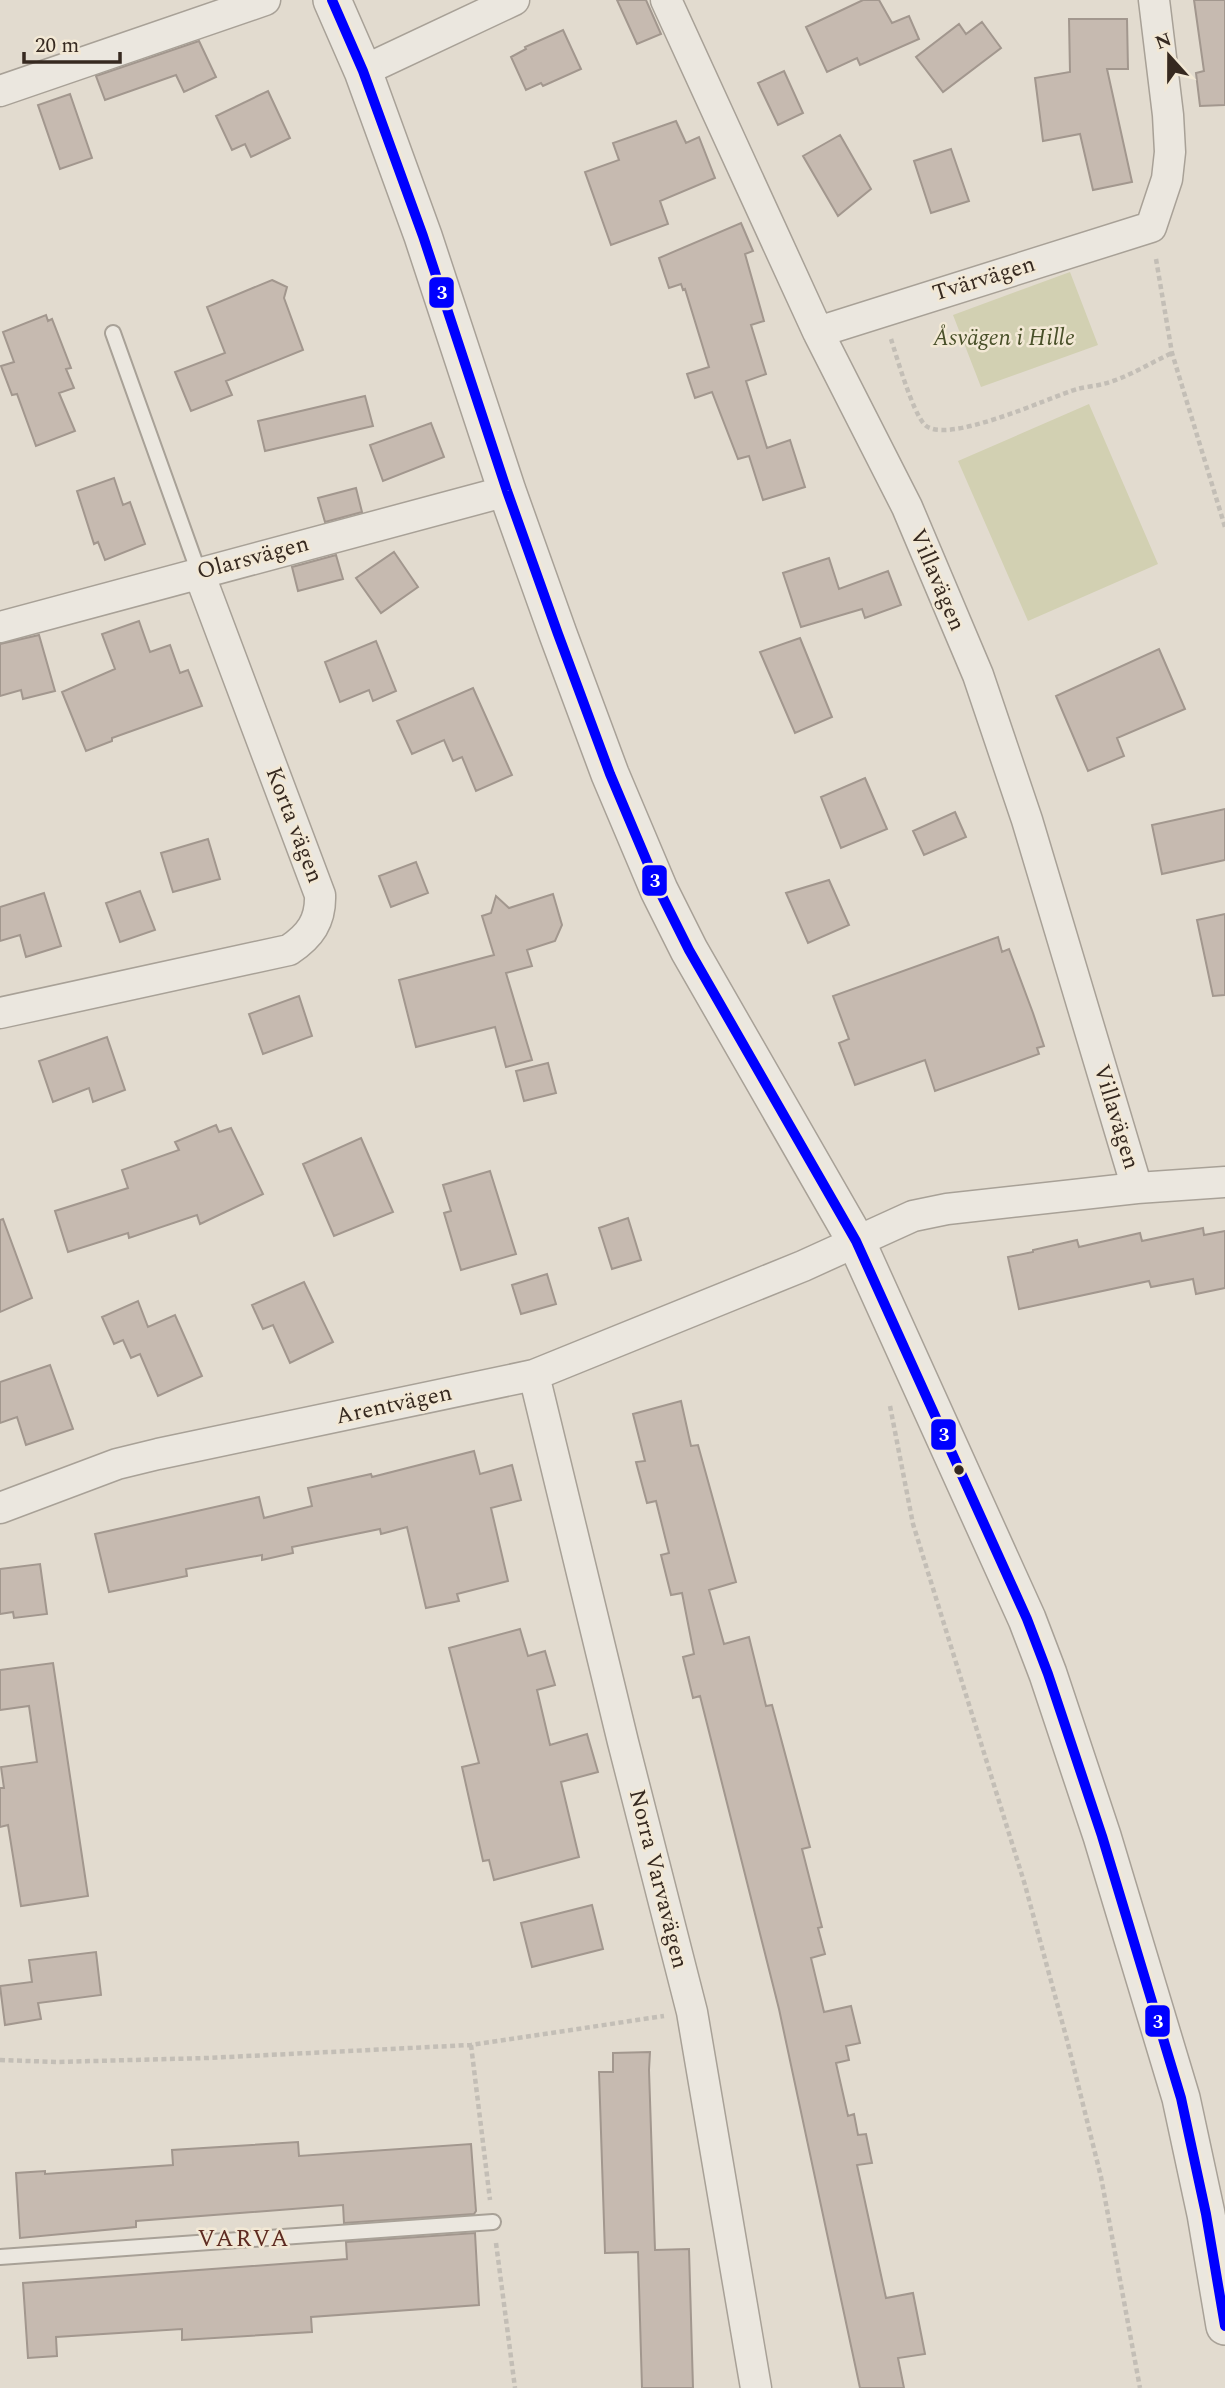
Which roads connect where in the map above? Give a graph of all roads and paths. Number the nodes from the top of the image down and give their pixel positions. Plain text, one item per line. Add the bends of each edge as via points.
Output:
1 (265, 0) edge
2 (332, 0) edge
3 (514, 0) edge
4 (666, 0) edge
5 (1154, 0) edge
6 (363, 71) junction
7 (0, 91) edge
8 (1151, 227) junction
9 (881, 312) junction
10 (818, 332) junction
11 (113, 333) dead end
12 (1172, 353) junction
13 (507, 491) junction
14 (1225, 527) edge
15 (198, 573) junction
16 (0, 626) edge
17 (0, 1013) edge
18 (1225, 1182) edge
19 (1137, 1188) junction
20 (856, 1241) junction
21 (534, 1375) junction
22 (887, 1394) dead end
23 (0, 1508) edge
24 (692, 2012) junction
25 (0, 2060) edge
26 (493, 2222) dead end
27 (0, 2257) edge
28 (1225, 2326) edge
29 (756, 2388) edge
30 (1139, 2388) edge

1 - 7 street
2 - 6 street
3 - 6 street
4 - 10 street, Villavägen
5 - 8 street via 1170,152 1167,179
6 - 13 street
8 - 9 street, Tvärvägen
8 - 12 path
9 - 10 street, Tvärvägen
9 - 12 path via 911,398 924,424 932,429 951,430 1012,414 1077,389 1105,384
10 - 19 street, Villavägen via 907,507 978,675 1027,820
11 - 15 lane
12 - 14 path
13 - 15 street, Olarsvägen
13 - 20 street via 610,774 659,890
15 - 16 street, Olarsvägen
15 - 17 street, Korta vägen via 320,895 316,924 305,940 289,950
18 - 19 street, Villavägen
19 - 20 street, Villavägen via 947,1209 913,1216
20 - 21 street, Arentvägen
20 - 28 street via 1048,1674 1181,2098
21 - 23 street, Arentvägen via 117,1464
21 - 24 street, Norra Varvavägen
22 - 30 path via 913,1524 1025,1885 1067,2040 1101,2177
24 - 25 path via 471,2045 207,2058
24 - 29 street, Norra Varvavägen
26 - 27 lane

